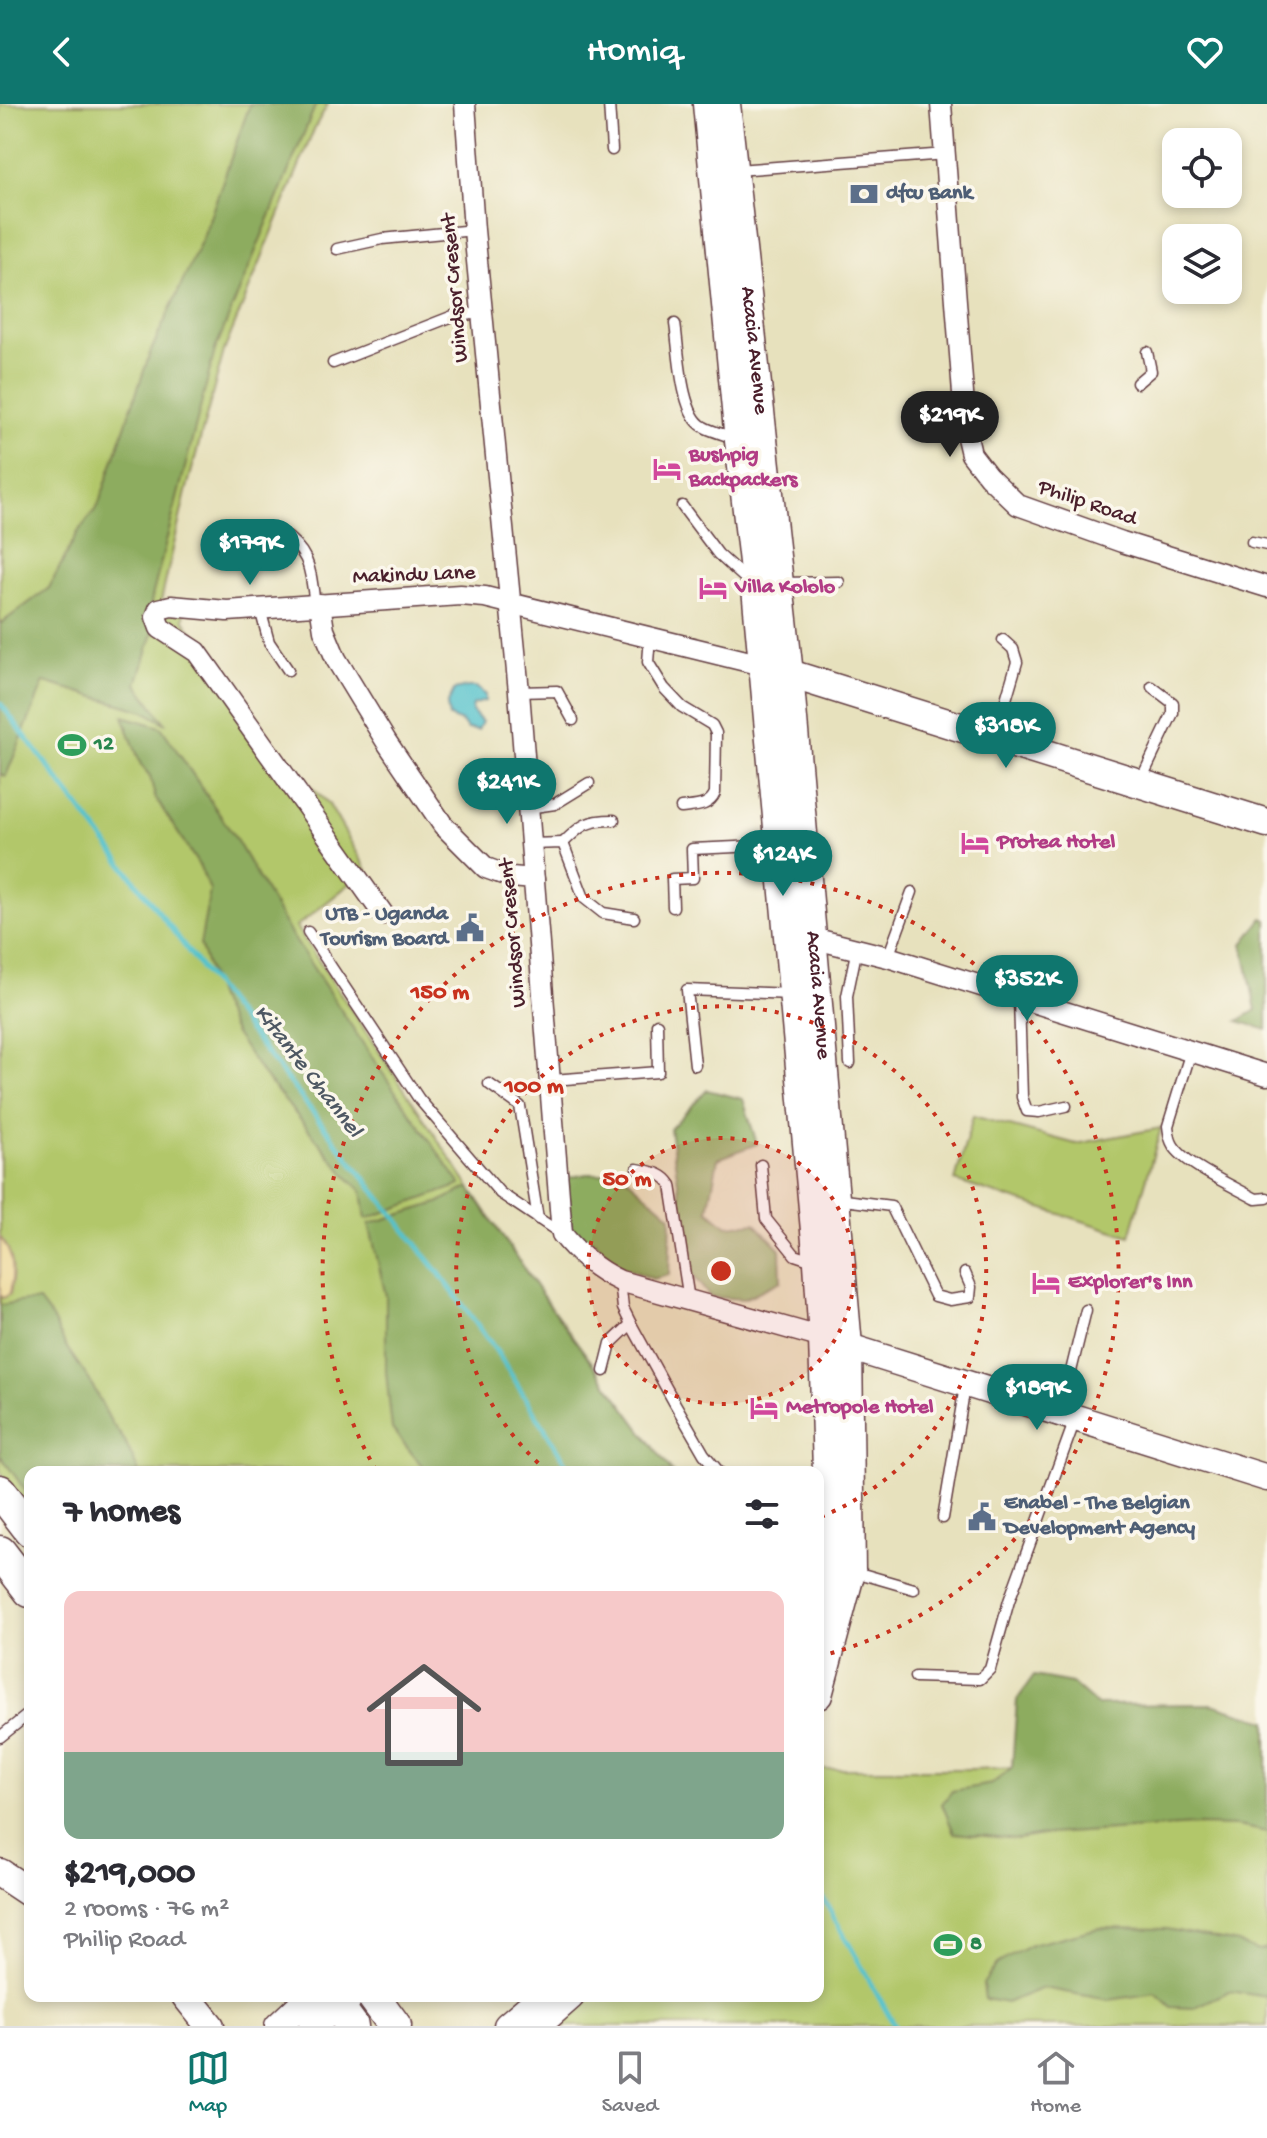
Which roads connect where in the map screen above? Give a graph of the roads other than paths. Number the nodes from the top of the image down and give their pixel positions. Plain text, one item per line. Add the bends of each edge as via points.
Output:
1 (465, 104) edge
2 (609, 104) edge
3 (707, 104) edge
4 (726, 104) edge
5 (941, 104) edge
6 (612, 150) dead end
7 (946, 154) junction
8 (734, 170) junction
9 (474, 230) junction
10 (337, 249) dead end
11 (483, 313) junction
12 (675, 324) dead end
13 (1147, 352) dead end
14 (333, 363) dead end
15 (1137, 383) dead end
16 (739, 441) junction
17 (682, 506) dead end
18 (279, 531) dead end
19 (1252, 542) dead end
20 (1267, 545) edge
21 (839, 582) dead end
22 (767, 585) junction
23 (1267, 587) edge
24 (510, 603) junction
25 (318, 604) junction
26 (260, 609) junction
27 (650, 637) junction
28 (1003, 640) dead end
29 (775, 669) junction
30 (288, 670) dead end
31 (1152, 687) dead end
32 (519, 692) junction
33 (573, 720) dead end
34 (994, 739) junction
35 (589, 783) dead end
36 (1140, 784) junction
37 (527, 808) junction
38 (681, 808) dead end
39 (614, 820) dead end
40 (1267, 823) edge
41 (563, 843) junction
42 (530, 844) junction
43 (781, 851) junction
44 (534, 879) junction
45 (912, 892) dead end
46 (673, 907) dead end
47 (383, 914) dead end
48 (634, 918) dead end
49 (308, 932) dead end
50 (800, 939) junction
51 (857, 948) junction
52 (888, 957) junction
53 (794, 994) junction
54 (1019, 998) junction
55 (657, 1024) dead end
56 (1191, 1051) junction
57 (850, 1063) dead end
58 (695, 1065) dead end
59 (1267, 1075) edge
60 (552, 1080) junction
61 (489, 1084) dead end
62 (1066, 1106) dead end
63 (761, 1165) dead end
64 (637, 1169) dead end
65 (1267, 1198) edge
66 (823, 1201) junction
67 (538, 1219) junction
68 (562, 1234) junction
69 (818, 1263) junction
70 (965, 1273) dead end
71 (620, 1281) junction
72 (689, 1300) junction
73 (1086, 1310) dead end
74 (631, 1324) junction
75 (835, 1342) junction
76 (604, 1371) dead end
77 (965, 1384) junction
78 (1068, 1416) junction
79 (714, 1466) edge
80 (1267, 1478) edge
81 (0, 1491) edge
82 (943, 1518) dead end
83 (24, 1522) edge
84 (841, 1572) junction
85 (914, 1589) dead end
86 (824, 1610) edge
87 (824, 1663) edge
88 (915, 1677) dead end
89 (24, 1718) edge
90 (0, 1737) edge
91 (0, 1873) edge
92 (24, 1889) edge
93 (191, 2002) edge
94 (377, 2002) edge
95 (536, 2002) edge
96 (563, 2002) edge
97 (336, 2004) edge
98 (210, 2026) edge
99 (278, 2026) edge
100 (312, 2026) edge
101 (395, 2026) edge
102 (508, 2026) edge
103 (536, 2026) edge

1 - 9 street, Windsor Cresent
2 - 6 lane
3 - 16 main road, Acacia Avenue
4 - 8 main road, Acacia Avenue
5 - 7 street, Philip Road
7 - 8 lane
7 - 23 street, Philip Road via 971,454 1018,505
8 - 22 main road, Acacia Avenue
9 - 10 lane
9 - 11 street, Windsor Cresent
11 - 14 lane via 453,316
11 - 24 street, Windsor Cresent
12 - 16 lane via 692,416 702,426
13 - 15 lane via 1151,371
16 - 22 main road, Acacia Avenue
17 - 22 lane via 718,554
18 - 25 lane via 304,551
19 - 20 lane
21 - 22 lane
22 - 29 main road, Acacia Avenue
24 - 25 street, Makindu Lane via 460,595
24 - 27 street, Makindu Lane
24 - 32 street, Windsor Cresent
25 - 26 street, Makindu Lane
25 - 44 street via 336,659 443,825 486,868
26 - 30 lane via 269,642
26 - 47 street, Makindu Lane via 171,606 159,609 156,617 160,628 197,652
27 - 29 street, Makindu Lane
27 - 38 lane via 648,662 664,688 716,733 717,786 712,801
28 - 34 lane via 1017,662
29 - 34 main road
29 - 43 main road, Acacia Avenue
29 - 50 main road, Acacia Avenue
31 - 36 lane via 1173,703 1173,713
32 - 33 lane via 557,691
32 - 37 street, Windsor Cresent
34 - 36 main road
35 - 37 lane via 555,804
36 - 40 main road
37 - 42 street, Windsor Cresent
39 - 41 lane via 592,820
41 - 42 lane
41 - 48 lane via 584,898 603,913
42 - 44 street, Windsor Cresent
43 - 46 lane via 758,846 692,849 693,878 672,879
43 - 50 main road, Acacia Avenue
44 - 60 street, Windsor Cresent
45 - 52 lane
49 - 67 lane via 419,1099 500,1193
50 - 51 street
50 - 53 main road, Acacia Avenue
50 - 66 main road, Acacia Avenue
51 - 52 street
51 - 57 lane via 847,996
52 - 54 street
53 - 58 lane via 687,990
53 - 66 main road, Acacia Avenue
54 - 56 street
54 - 62 lane via 1027,1111
55 - 60 lane via 658,1072
56 - 59 street
56 - 65 lane via 1168,1126 1174,1148 1256,1199
60 - 68 street, Windsor Cresent
61 - 67 lane via 520,1106
63 - 69 lane via 766,1219 795,1255
64 - 72 lane via 656,1172 671,1185
66 - 69 main road, Acacia Avenue
66 - 70 lane via 891,1206 935,1296 970,1297
66 - 75 main road, Acacia Avenue
67 - 68 lane
68 - 71 street via 579,1256
69 - 75 main road, Acacia Avenue
71 - 72 street
71 - 74 lane
72 - 75 street
73 - 78 lane
74 - 76 lane via 611,1343
74 - 79 lane
75 - 77 street
75 - 84 main road, Acacia Avenue
77 - 78 street
77 - 82 lane
78 - 80 street
78 - 88 lane via 990,1669 980,1679
81 - 83 main road
84 - 85 lane
84 - 86 main road, Acacia Avenue
84 - 87 main road, Acacia Avenue
89 - 90 lane
91 - 92 main road
93 - 98 main road
94 - 101 main road
95 - 102 main road
96 - 103 main road
97 - 99 street
97 - 100 street

